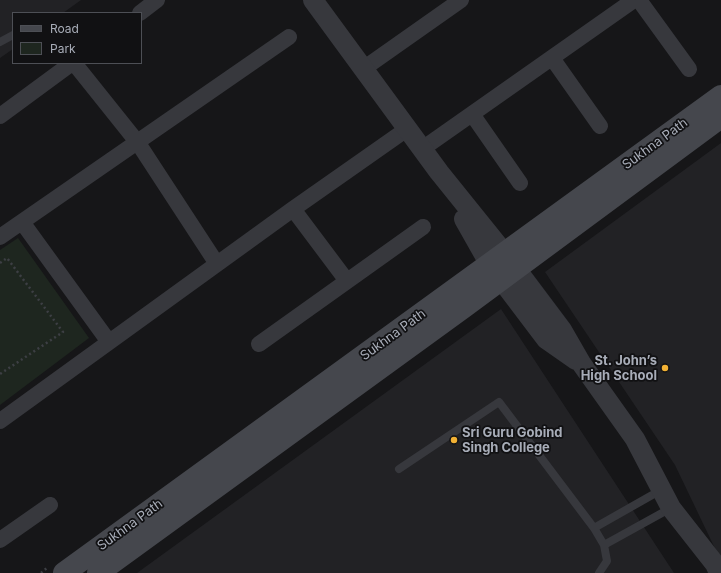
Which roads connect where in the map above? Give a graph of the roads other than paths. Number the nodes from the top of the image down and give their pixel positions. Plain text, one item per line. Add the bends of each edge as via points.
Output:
1 (157, 0) edge
2 (313, 0) edge
3 (461, 0) edge
4 (632, 1) edge
5 (141, 12) edge
6 (12, 36) edge
7 (289, 37) dead end
8 (0, 42) edge
9 (552, 58) junction
10 (72, 64) edge
11 (74, 64) edge
12 (363, 69) junction
13 (690, 69) dead end
14 (721, 96) edge
15 (472, 114) junction
16 (0, 116) edge
17 (721, 117) edge
18 (600, 126) dead end
19 (407, 129) junction
20 (138, 143) junction
21 (422, 150) junction
22 (520, 183) dead end
23 (293, 209) junction
24 (22, 222) junction
25 (423, 227) dead end
26 (0, 237) edge
27 (217, 264) junction
28 (503, 267) junction
29 (347, 281) junction
30 (109, 342) junction
31 (259, 344) dead end
32 (0, 421) edge
33 (399, 470) dead end
34 (661, 490) junction
35 (50, 505) dead end
36 (671, 508) junction
37 (594, 528) junction
38 (0, 540) edge
39 (604, 545) junction
40 (64, 573) edge
41 (98, 573) edge
42 (599, 573) edge
43 (719, 573) edge

1 - 5 street
2 - 12 street
3 - 12 street
4 - 9 street
4 - 13 street
6 - 8 lane
7 - 20 street
9 - 15 street
9 - 18 street
10 - 16 street
11 - 20 street
12 - 19 street
14 - 28 main road, Sukhna Path
15 - 21 street
15 - 22 street
17 - 28 main road, Sukhna Path
19 - 21 street
19 - 23 street
20 - 24 street
20 - 27 street
21 - 28 street
23 - 27 street
23 - 29 street
24 - 26 street
24 - 30 street
25 - 29 street
27 - 30 street
28 - 34 street via 546,339 581,363 635,439
28 - 40 main road, Sukhna Path
28 - 41 main road, Sukhna Path
29 - 31 street
30 - 32 street
33 - 37 lane via 499,402
34 - 36 street
34 - 37 lane
35 - 38 street
36 - 39 lane
36 - 43 street via 715,564
37 - 39 lane
39 - 42 lane via 607,561

